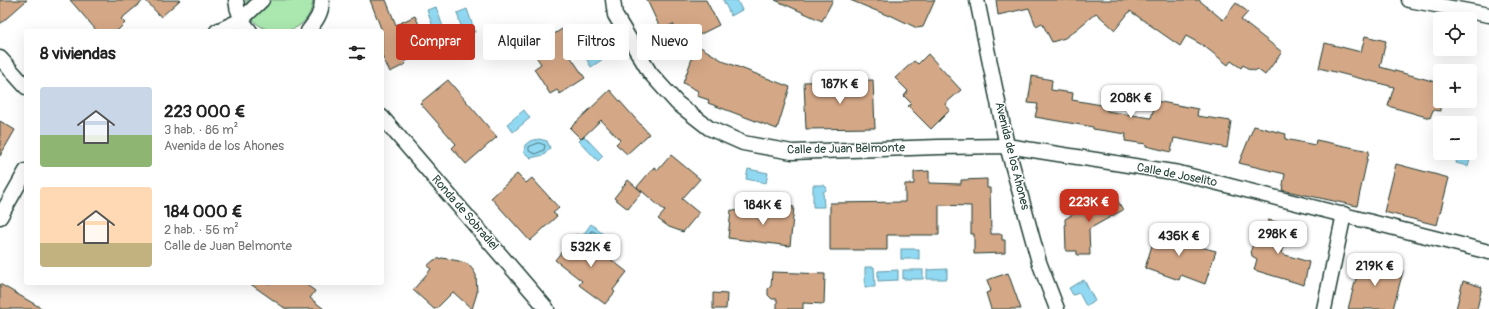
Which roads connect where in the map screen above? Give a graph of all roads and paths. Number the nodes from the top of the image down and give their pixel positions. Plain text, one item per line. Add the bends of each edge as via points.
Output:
1 (236, 0) edge
2 (262, 0) edge
3 (322, 0) edge
4 (613, 0) edge
5 (977, 0) edge
6 (1409, 0) edge
7 (1489, 15) edge
8 (246, 26) edge
9 (229, 29) edge
10 (310, 29) edge
11 (0, 58) edge
12 (24, 85) edge
13 (384, 119) edge
14 (1007, 146) junction
15 (24, 175) edge
16 (1344, 214) junction
17 (0, 217) edge
18 (1489, 252) edge
19 (547, 309) edge
20 (1057, 309) edge
21 (1324, 309) edge

1 - 8 street via 236,8
2 - 8 street
3 - 10 street via 317,20
4 - 14 street, Calle de Juan Belmonte via 615,15 650,73 677,103 709,128 743,144 792,152
5 - 14 street, Avenida de los Ahones
6 - 7 street
8 - 9 street
11 - 12 street
13 - 19 street, Ronda de Sobradiel
14 - 16 street, Calle de Joselito via 1179,173
14 - 20 street, Avenida de los Ahones via 1039,262
15 - 17 street
16 - 18 street, Calle de Joselito
16 - 21 street

